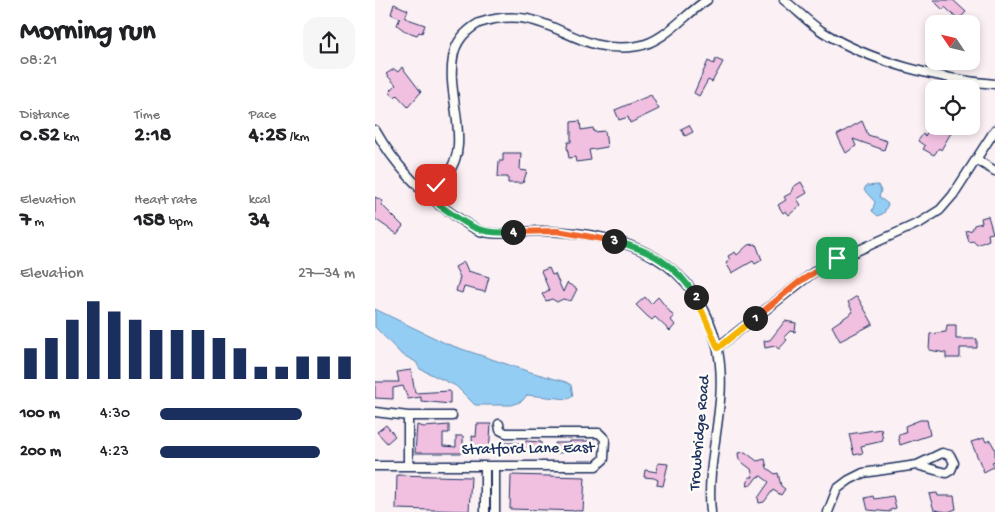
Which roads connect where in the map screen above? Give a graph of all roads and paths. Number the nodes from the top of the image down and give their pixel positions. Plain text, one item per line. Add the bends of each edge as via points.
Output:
1 (707, 0) edge
2 (784, 0) edge
3 (510, 9) dead end
4 (545, 14) dead end
5 (995, 84) edge
6 (375, 130) edge
7 (995, 130) edge
8 (977, 160) junction
9 (995, 171) edge
10 (446, 176) junction
11 (419, 188) junction
12 (439, 205) junction
13 (718, 348) junction
14 (375, 412) edge
15 (408, 416) junction
16 (452, 416) dead end
17 (499, 424) dead end
18 (917, 465) dead end
19 (375, 466) edge
20 (408, 466) junction
21 (485, 466) junction
22 (495, 466) junction
23 (830, 510) edge
24 (485, 512) edge
25 (495, 512) edge
26 (711, 512) edge

1 - 4 street via 660,36 635,47 601,45
2 - 5 street via 825,33 875,56 945,76
3 - 10 street via 475,25 455,49 451,76 458,144 455,162
6 - 11 street, Trowbridge Road
7 - 8 street
8 - 9 street
8 - 13 street via 953,195 933,214 819,268
10 - 11 street via 434,186
10 - 12 street via 440,190
11 - 12 street, Trowbridge Road
12 - 13 street, Trowbridge Road via 469,226 484,232 536,230 579,234 652,254 687,283
13 - 26 street, Trowbridge Road via 720,403 709,477
14 - 15 street
15 - 16 street
15 - 20 street
17 - 22 street, Stratford Lane East via 500,430 506,433 599,433 605,439 605,457 596,466
18 - 23 street via 859,474 837,489
19 - 20 street, Stratford Lane East
20 - 21 street, Stratford Lane East
21 - 22 street, Stratford Lane East
21 - 24 street
22 - 25 street

